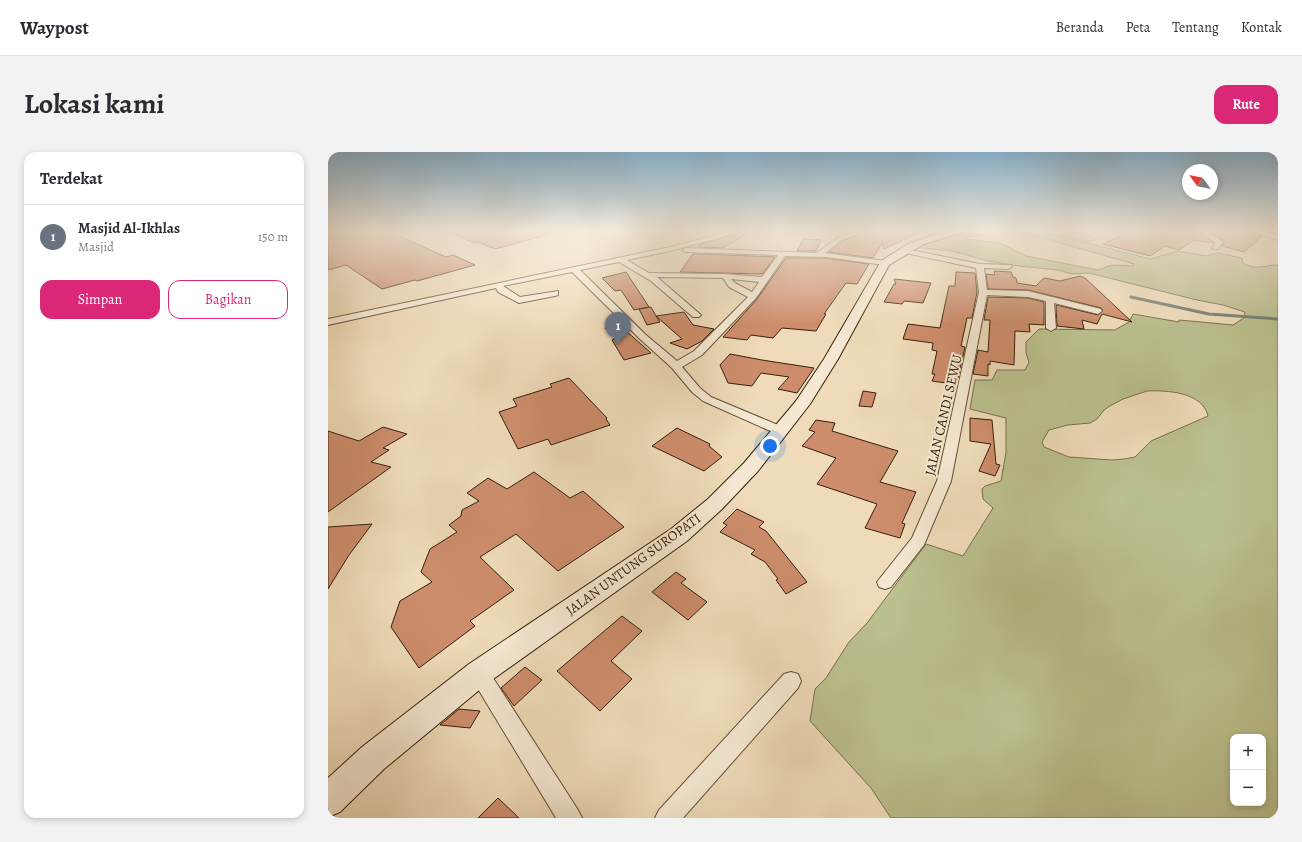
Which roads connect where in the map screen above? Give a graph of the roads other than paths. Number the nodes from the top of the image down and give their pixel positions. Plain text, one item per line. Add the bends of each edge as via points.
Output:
1 (606, 262) edge
2 (625, 262) edge
3 (778, 262) edge
4 (876, 262) edge
5 (961, 262) edge
6 (884, 263) joint
7 (980, 266) junction
8 (1008, 267) dead end
9 (574, 269) junction
10 (646, 275) junction
11 (725, 276) junction
12 (766, 280) junction
13 (498, 285) junction
14 (983, 292) junction
15 (555, 293) dead end
16 (753, 296) junction
17 (1050, 300) junction
18 (1098, 311) dead end
19 (696, 315) dead end
20 (328, 322) edge
21 (1052, 328) dead end
22 (676, 366) junction
23 (781, 431) junction
24 (885, 582) dead end
25 (479, 673) junction
26 (791, 681) dead end
27 (328, 800) edge
28 (570, 818) edge
29 (667, 818) edge

1 - 9 street
2 - 10 street
3 - 12 street
4 - 6 street
5 - 7 street
6 - 23 main road, JALAN UNTUNG SUROPATI via 832,359
7 - 8 street
7 - 14 street, JALAN CANDI SEWU
9 - 13 street
9 - 22 street
10 - 11 street
10 - 19 street
11 - 12 street
11 - 16 street via 732,285
12 - 16 street
13 - 15 street via 501,290 519,300
13 - 20 street
14 - 17 street via 1028,294
14 - 24 street, JALAN CANDI SEWU via 944,481 918,541
16 - 22 street via 698,353
17 - 18 street
17 - 21 street
22 - 23 street via 707,399
23 - 25 main road, JALAN UNTUNG SUROPATI via 715,504 679,535
25 - 27 main road, JALAN UNTUNG SUROPATI via 373,758
25 - 28 street
26 - 29 street

